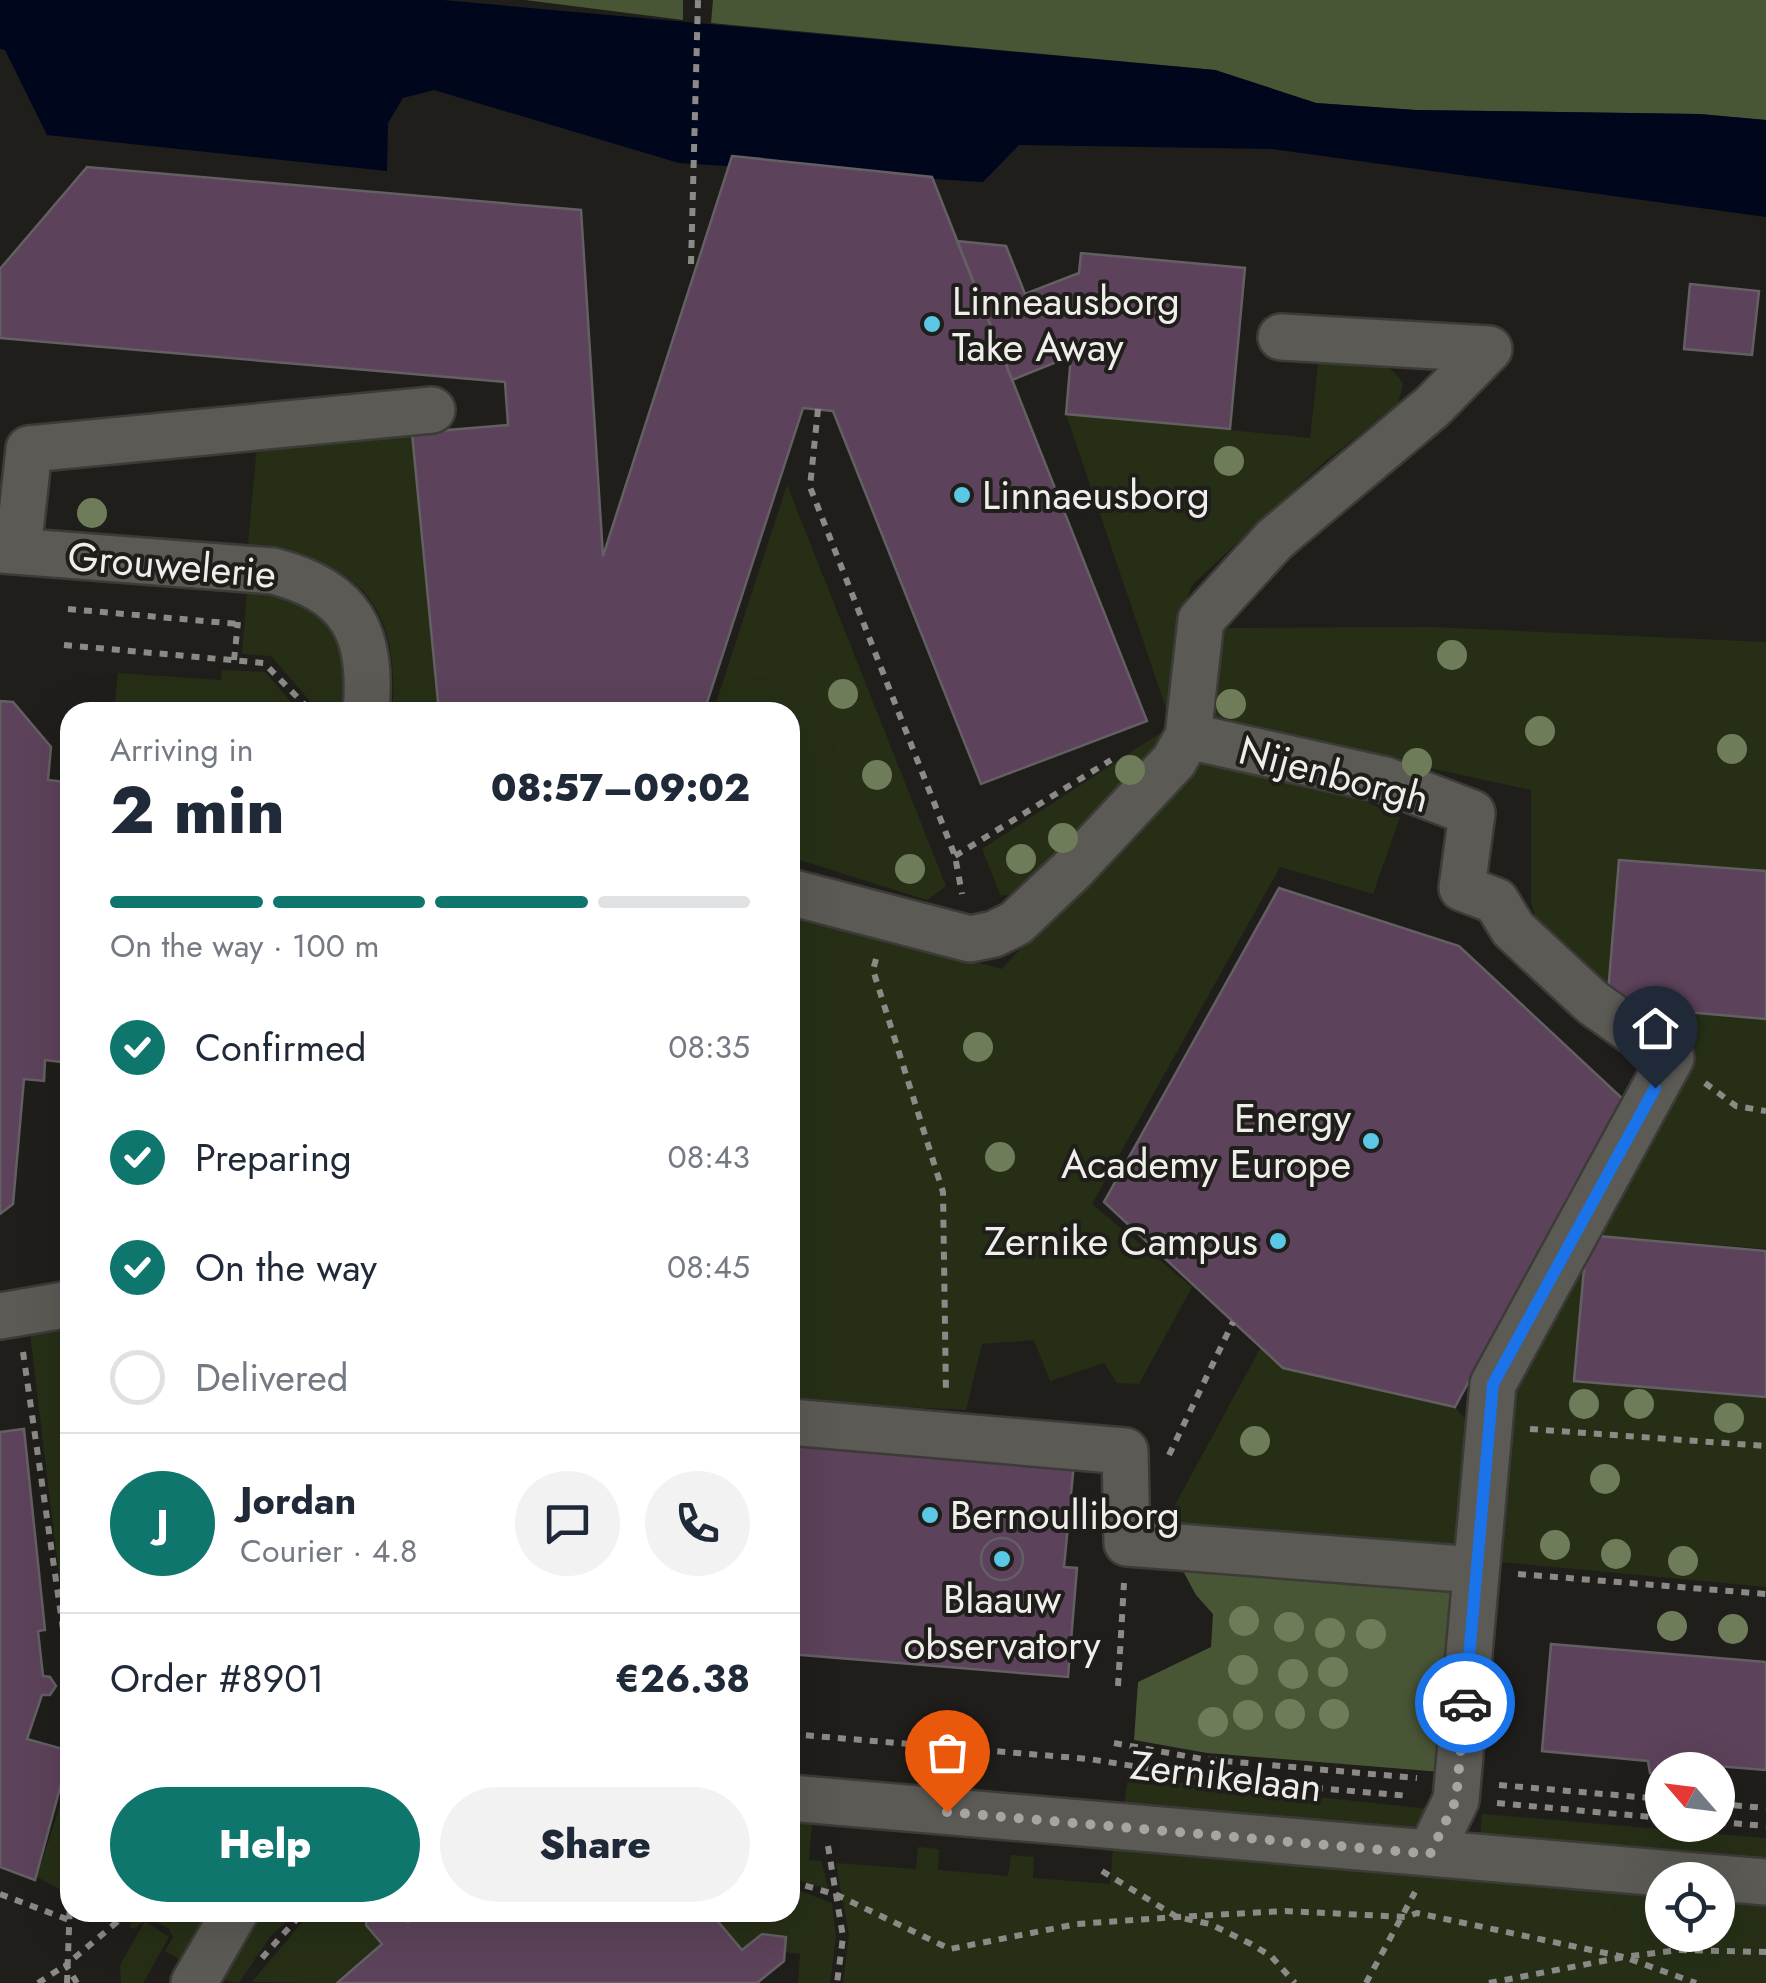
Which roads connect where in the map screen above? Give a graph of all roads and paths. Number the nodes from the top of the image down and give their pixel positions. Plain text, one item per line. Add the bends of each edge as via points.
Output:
1 (698, 1) edge
2 (691, 264) dead end
3 (1281, 338) dead end
4 (818, 409) dead end
5 (432, 410) dead end
6 (9, 550) edge
7 (68, 609) dead end
8 (238, 624) dead end
9 (64, 645) dead end
10 (302, 702) edge
11 (366, 702) edge
12 (1188, 736) junction
13 (1116, 756) dead end
14 (955, 856) junction
15 (800, 895) edge
16 (888, 917) junction
17 (970, 939) junction
18 (1671, 1058) junction
19 (1766, 1110) edge
20 (60, 1296) edge
21 (8, 1314) edge
22 (800, 1423) edge
23 (1489, 1426) junction
24 (947, 1436) junction
25 (1766, 1446) edge
26 (1475, 1570) junction
27 (1766, 1594) edge
28 (60, 1598) edge
29 (800, 1735) edge
30 (1114, 1744) dead end
31 (1458, 1791) junction
32 (1645, 1798) edge
33 (800, 1799) edge
34 (1735, 1805) edge
35 (1766, 1808) edge
36 (1645, 1816) edge
37 (1735, 1823) edge
38 (1766, 1826) edge
39 (827, 1834) dead end
40 (1430, 1854) junction
41 (1101, 1870) dead end
42 (1766, 1882) edge
43 (800, 1884) edge
44 (0, 1894) edge
45 (837, 1895) junction
46 (1177, 1916) junction
47 (60, 1917) edge
48 (1406, 1917) junction
49 (68, 1922) edge
50 (117, 1922) edge
51 (228, 1922) edge
52 (294, 1922) edge
53 (1766, 1952) edge
54 (1624, 1957) junction
55 (66, 1965) junction
56 (255, 1968) dead end
57 (38, 1983) edge
58 (67, 1983) edge
59 (77, 1983) edge
60 (194, 1983) edge
61 (836, 1983) edge
62 (1295, 1983) edge
63 (1366, 1983) edge
64 (1489, 1983) edge
65 (1696, 1983) edge

1 - 2 path
3 - 12 street, Nijenborgh via 1489,348 1418,419 1276,539 1201,620
4 - 14 path via 810,487
5 - 6 street via 29,449
6 - 11 street, Grouwelerie via 272,570 305,581 359,626 368,661
7 - 8 path
9 - 10 path via 264,664
12 - 17 street, Nijenborgh via 1174,761 1016,924
12 - 18 street, Nijenborgh via 1385,780 1472,813 1462,888 1496,901 1513,929 1593,1004
13 - 14 path
14 - 17 path
15 - 16 street
16 - 17 street
16 - 24 path via 873,970 943,1192
18 - 19 path via 1736,1106
18 - 23 street via 1493,1384
20 - 21 street
21 - 28 path
22 - 24 street
23 - 25 path
23 - 26 street
24 - 26 street via 1125,1451 1127,1543
26 - 27 path
26 - 31 street
29 - 31 path, Zernikelaan via 1089,1759 1222,1780
30 - 31 path
31 - 32 path
31 - 36 path, Zernikelaan
31 - 40 street
33 - 40 street, Zernikelaan
34 - 35 path
37 - 38 path
39 - 45 path
40 - 42 street, Zernikelaan
40 - 48 path
41 - 46 path
43 - 45 path
44 - 47 path
45 - 46 path via 950,1949 1078,1924
45 - 61 path via 843,1937
46 - 48 path via 1285,1911
46 - 62 path via 1251,1944
48 - 54 path via 1417,1913 1510,1930
48 - 63 path
49 - 55 path
50 - 55 path
51 - 60 street
52 - 56 path
53 - 54 path via 1679,1950
54 - 64 path
54 - 65 path
55 - 57 path
55 - 58 path
55 - 59 path

